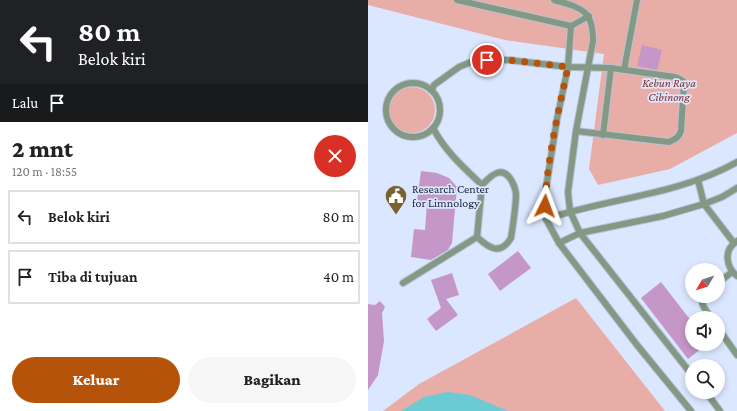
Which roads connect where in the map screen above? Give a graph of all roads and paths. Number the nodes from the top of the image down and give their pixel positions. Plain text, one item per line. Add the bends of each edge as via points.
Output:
1 (457, 0) edge
2 (554, 0) edge
3 (638, 0) edge
4 (588, 16) junction
5 (571, 26) junction
6 (568, 67) junction
7 (588, 68) junction
8 (611, 68) junction
9 (624, 70) junction
10 (432, 90) junction
11 (433, 128) junction
12 (576, 131) junction
13 (603, 135) junction
14 (737, 162) edge
15 (698, 180) junction
16 (482, 185) junction
17 (737, 188) edge
18 (704, 204) junction
19 (570, 211) junction
20 (546, 219) junction
21 (580, 233) junction
22 (477, 237) junction
23 (736, 242) edge
24 (559, 243) junction
25 (732, 272) junction
26 (737, 276) edge
27 (725, 278) edge
28 (403, 283) dead end
29 (725, 338) edge
30 (737, 355) edge
31 (685, 366) edge
32 (711, 399) edge
33 (691, 411) edge
34 (720, 411) edge

1 - 5 lane
2 - 4 lane via 578,8
3 - 9 lane
4 - 5 lane
4 - 7 lane via 593,29
5 - 6 lane
6 - 7 lane
6 - 10 lane via 509,60 476,60 459,67
6 - 20 lane via 546,188
7 - 8 lane
7 - 12 lane
8 - 9 lane
8 - 13 lane
9 - 13 lane via 676,77 684,82 680,136 669,142
10 - 11 lane via 438,98 440,109 439,119
10 - 11 lane via 415,82 408,82 397,87 389,96 385,108 390,125 399,134 417,137
11 - 16 lane via 444,148
12 - 13 lane
12 - 19 lane via 568,192
14 - 15 lane
15 - 18 lane
15 - 19 lane
16 - 22 lane
16 - 22 lane via 497,173 507,174 516,193 512,238 501,247 493,248
17 - 18 lane
18 - 21 lane
18 - 23 lane
19 - 20 lane
19 - 21 lane
20 - 24 lane
21 - 24 lane
21 - 31 lane
22 - 28 lane
23 - 25 lane via 730,248 727,260
24 - 33 lane
25 - 26 lane
25 - 27 lane
29 - 30 lane
32 - 34 lane

